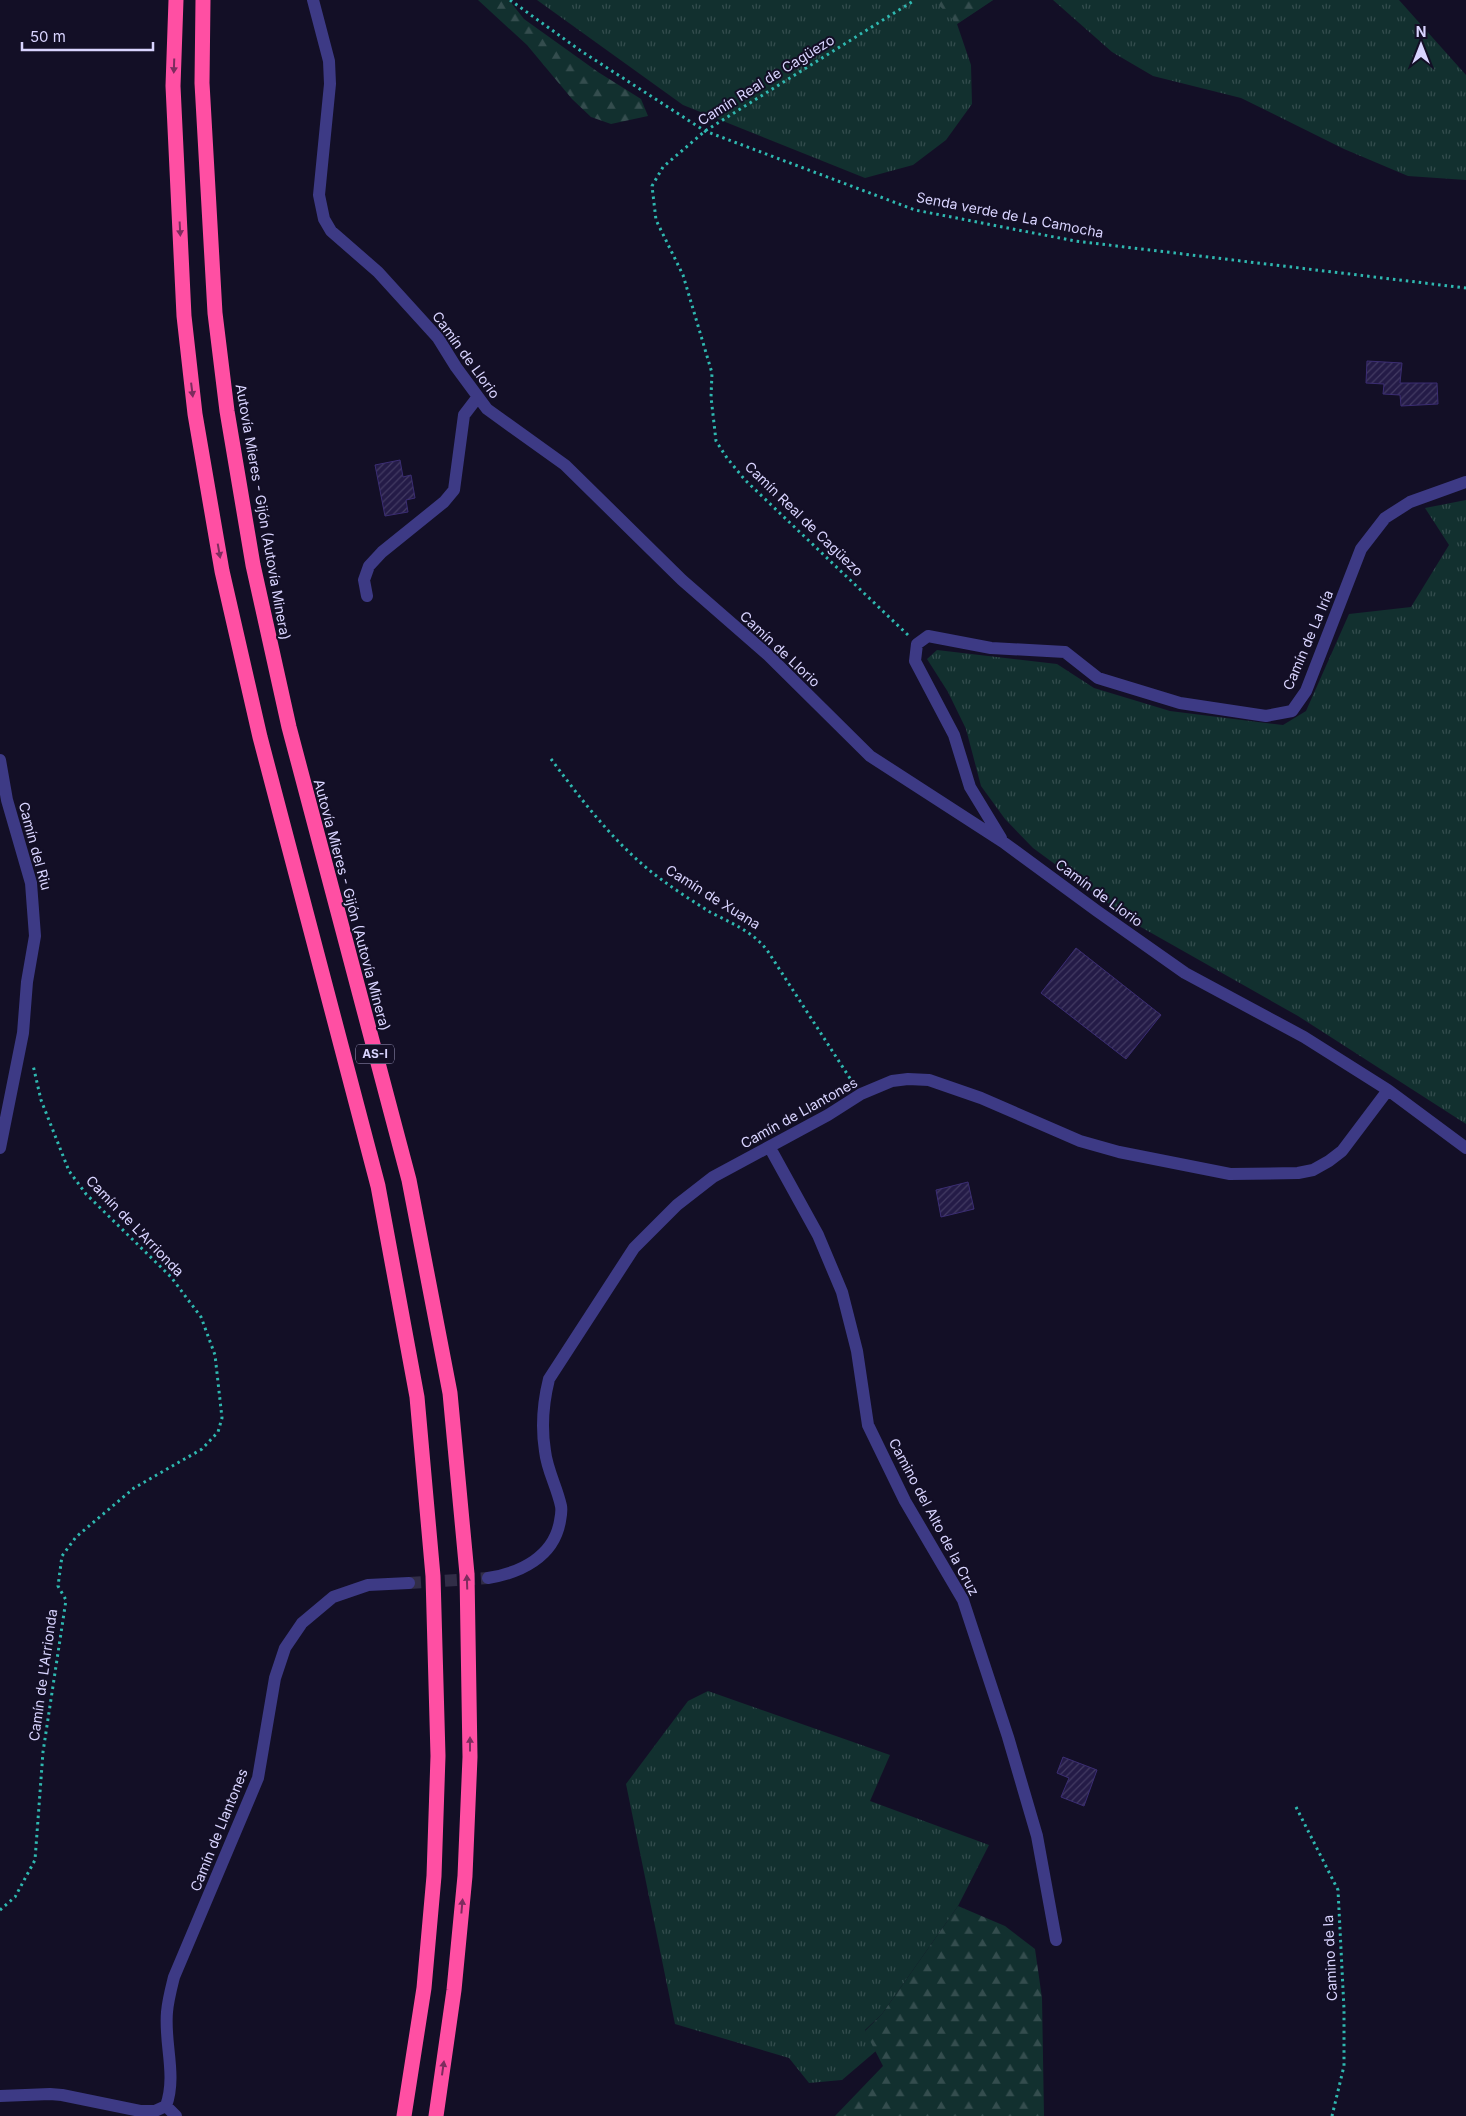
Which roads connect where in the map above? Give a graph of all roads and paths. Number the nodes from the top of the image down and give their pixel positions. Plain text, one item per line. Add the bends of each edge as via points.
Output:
1 (176, 0) edge
2 (203, 0) edge
3 (313, 0) edge
4 (510, 0) edge
5 (915, 0) edge
6 (705, 131) junction
7 (1466, 288) edge
8 (477, 398) junction
9 (1466, 482) edge
10 (367, 596) dead end
11 (917, 644) junction
12 (551, 759) dead end
13 (0, 760) edge
14 (1003, 842) junction
15 (24, 1033) junction
16 (1388, 1090) junction
17 (860, 1094) junction
18 (0, 1148) edge
19 (770, 1148) junction
20 (1466, 1148) edge
21 (488, 1578) tunnel mouth
22 (409, 1583) tunnel mouth
23 (1296, 1807) dead end
24 (0, 1910) edge
25 (1056, 1940) dead end
26 (0, 2096) edge
27 (166, 2106) junction
28 (176, 2116) edge
29 (404, 2116) edge
30 (436, 2116) edge
31 (1332, 2116) edge

1 -> 29 highway, AS-I via 173,86 184,316 200,444 222,571 260,737 378,1186 417,1397 433,1576 438,1756 434,1876 424,1988
30 -> 2 highway, Autovía Mieres - Gijón (Autovía Minera) / AS-I via 454,1990 465,1876 470,1757 467,1574 450,1393 408,1180 289,728 253,565 227,410 215,313 202,82
3 - 8 street, Camín de Llorio via 329,61 330,84 319,196 324,219 331,231 378,272 427,325
4 - 6 path, Senda verde de La Camocha via 581,51
5 - 6 path, Camín Real de Cagüezo
6 - 7 path, Senda verde de La Camocha via 915,210 1075,241
6 - 11 path, Camín Real de Cagüezo via 663,167 652,186 652,200 656,220 691,296 712,373 716,441 745,480
8 - 10 street via 464,415 454,490 369,566 364,580
8 - 14 street, Camín de Llorio via 486,409 565,465 682,580 768,655 870,756
9 - 11 street, Camín de La Iría via 1410,502 1385,518 1361,549 1306,691 1292,711 1266,716 1180,703 1098,678 1064,652 991,648 928,636
11 - 14 street via 915,661 954,735 970,787
12 - 17 path, Camín de Xuana via 578,796 618,841 661,880 758,938
13 - 15 street, Camín del Riu via 34,907 35,936 27,982
14 - 16 street, Camín de Llorio via 1185,973 1304,1037
15 - 18 street, Camín del Riu
15 - 24 path, Camín de L'Arrionda via 41,1100 69,1171 86,1194 171,1277 201,1317 215,1355 222,1418 218,1432 202,1449 134,1488 76,1537 62,1556 58,1586 66,1600 43,1752 35,1860 15,1897
16 - 17 street, Camín de Llantones via 1342,1151 1313,1170 1230,1174 1080,1141 981,1098 929,1080 892,1082
16 - 20 street, Camín de Llorio
17 - 19 street, Camín de Llantones
19 - 21 street, Camín de Llantones via 713,1178 677,1205 634,1248 549,1379 543,1403 542,1428 545,1453 562,1508 558,1532 544,1553 527,1566 504,1576
19 - 25 street, Camino del Alto de la Cruz via 818,1235 842,1292 857,1351 868,1425 905,1501 963,1600 1037,1836
22 - 27 street, Camín de Llantones via 368,1585 333,1597 302,1623 286,1648 275,1678 258,1778 170,1992 166,2014 172,2067
23 - 31 path, Camino de la via 1338,1890 1344,2066
26 - 27 street via 62,2095 140,2111 155,2111
27 - 28 street

